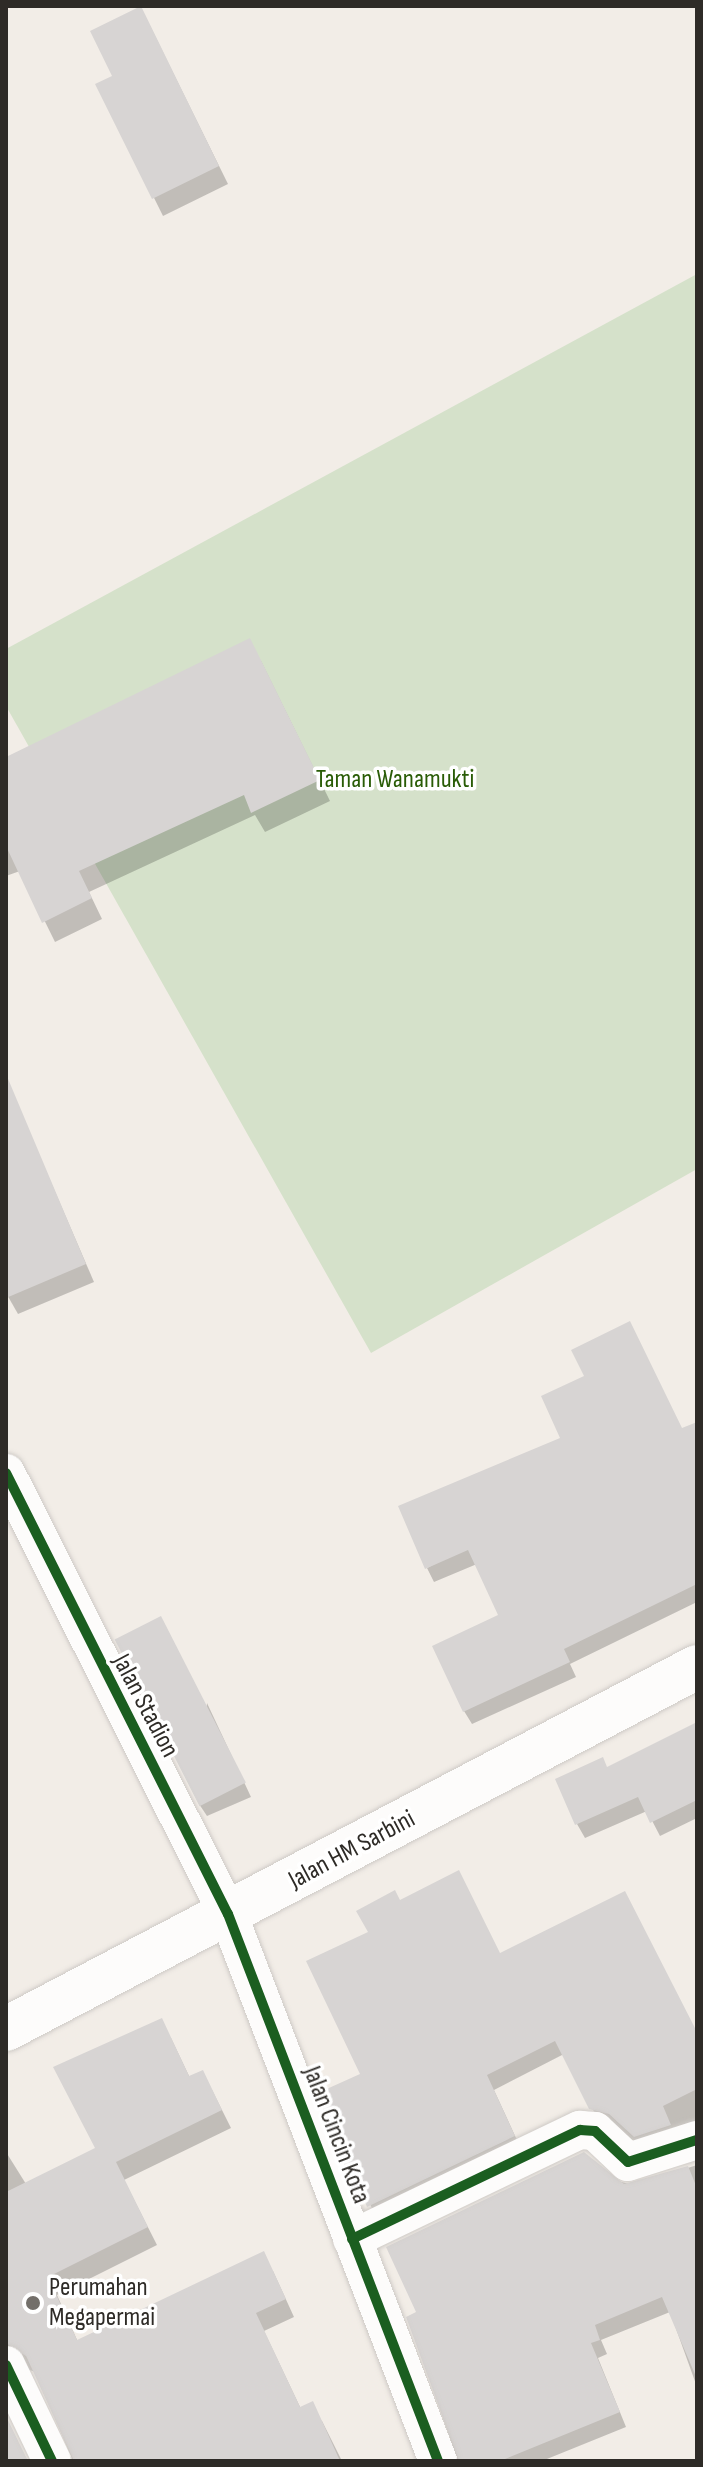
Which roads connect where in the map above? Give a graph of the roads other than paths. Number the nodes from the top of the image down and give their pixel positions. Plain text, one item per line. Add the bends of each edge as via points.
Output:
1 (6, 1473) edge
2 (697, 1667) edge
3 (228, 1914) junction
4 (6, 2029) edge
5 (697, 2140) edge
6 (352, 2239) junction
7 (6, 2365) edge
8 (52, 2461) edge
9 (438, 2461) edge

1 - 3 street, Jalan Stadion
2 - 3 main road, Jalan HM Sarbini
3 - 4 main road, Jalan HM Sarbini
3 - 6 street, Jalan Cincin Kota
5 - 6 street via 628,2162 595,2131 580,2130
6 - 9 street, Jalan Cincin Kota
7 - 8 street

